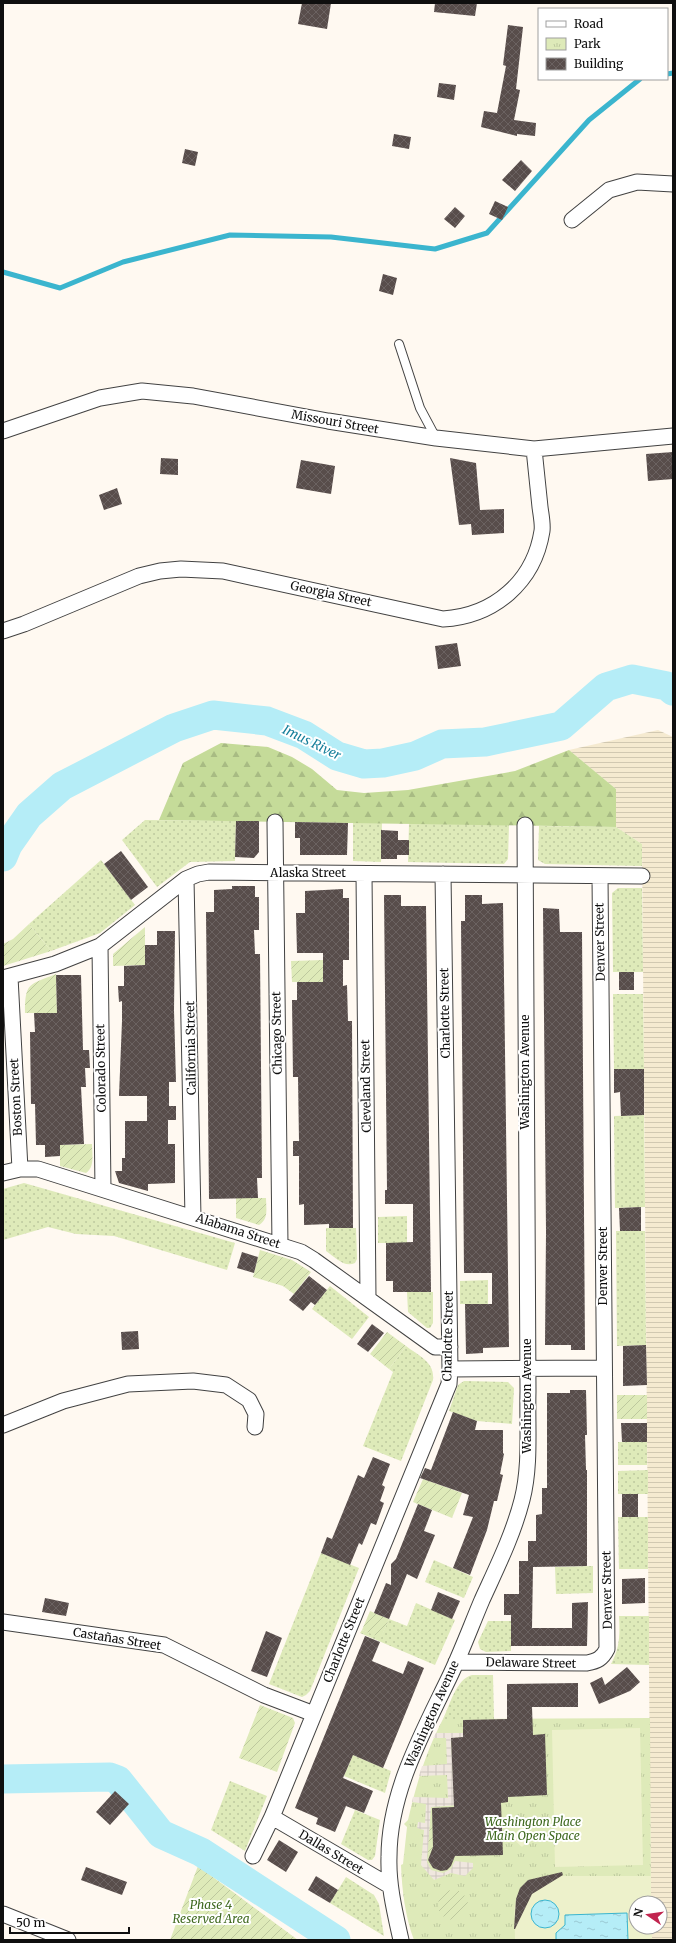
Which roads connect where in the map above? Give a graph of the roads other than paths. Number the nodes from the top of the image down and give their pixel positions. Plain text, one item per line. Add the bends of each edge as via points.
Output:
1 (673, 184) edge
2 (572, 220) dead end
3 (399, 344) dead end
4 (3, 431) edge
5 (673, 436) edge
6 (436, 438) junction
7 (534, 449) junction
8 (3, 631) edge
9 (275, 822) dead end
10 (525, 825) dead end
11 (276, 873) junction
12 (364, 874) junction
13 (443, 874) junction
14 (524, 875) junction
15 (600, 876) junction
16 (642, 876) dead end
17 (186, 879) junction
18 (100, 946) junction
19 (7, 978) edge
20 (20, 1169) junction
21 (3, 1173) edge
22 (103, 1189) junction
23 (193, 1217) junction
24 (280, 1245) junction
25 (368, 1298) junction
26 (450, 1347) junction
27 (450, 1368) junction
28 (528, 1368) junction
29 (604, 1368) junction
30 (3, 1425) edge
31 (255, 1427) dead end
32 (3, 1622) edge
33 (604, 1655) joint
34 (456, 1662) junction
35 (314, 1714) junction
36 (272, 1816) junction
37 (253, 1856) dead end
38 (390, 1886) junction
39 (3, 1914) edge
40 (59, 1938) edge
41 (401, 1940) edge

1 - 2 street via 637,182 609,190
3 - 6 lane via 420,408
4 - 6 street, Missouri Street via 100,398 142,391 193,396
5 - 7 street, Missouri Street
6 - 7 street, Missouri Street
7 - 8 street, Georgia Street via 542,530 536,557 524,577 505,596 475,614 443,619 223,571 181,569 140,576
9 - 11 street, Chicago Street
10 - 14 street, Washington Avenue
11 - 12 street, Alaska Street
11 - 17 street, Alaska Street via 210,872
11 - 24 street, Chicago Street
12 - 13 street, Alaska Street
12 - 25 street, Cleveland Street
13 - 14 street, Alaska Street
13 - 26 street, Charlotte Street
14 - 15 street, Alaska Street
14 - 28 street, Washington Avenue
15 - 16 street, Alaska Street
15 - 29 street, Denver Street
17 - 18 street, Alaska Street
17 - 23 street, California Street
18 - 19 street, Alaska Street via 55,964
18 - 22 street, Colorado Street
19 - 20 street, Boston Street
20 - 21 street, Alabama Street
20 - 22 street, Alabama Street via 38,1169
22 - 23 street, Alabama Street
23 - 24 street, Alabama Street
24 - 25 street, Alabama Street via 314,1260
25 - 26 street, Alabama Street via 435,1346
26 - 27 street, Charlotte Street
27 - 28 street
27 - 35 street, Charlotte Street via 449,1384
28 - 29 street
28 - 34 street, Washington Avenue via 526,1475 522,1498 508,1542
29 - 33 street, Denver Street via 608,1639
30 - 31 street via 63,1401 128,1384 193,1382 226,1385 249,1400 256,1414
32 - 35 street, Castañas Street via 164,1645 264,1695
33 - 34 street, Delaware Street via 597,1662 586,1663
34 - 38 street, Washington Avenue via 416,1746 401,1786 390,1842
35 - 36 street, Charlotte Street
36 - 37 street, Charlotte Street
36 - 38 street, Dallas Street
38 - 41 street, Washington Avenue
39 - 40 street

